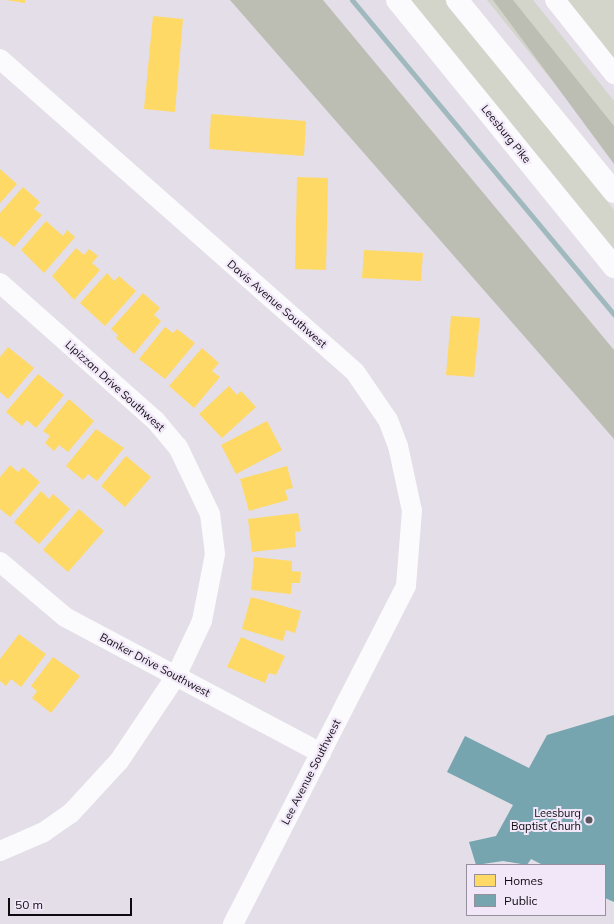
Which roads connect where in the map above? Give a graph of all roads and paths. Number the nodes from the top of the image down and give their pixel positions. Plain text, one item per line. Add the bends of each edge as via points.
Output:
1 (397, 0) edge
2 (457, 0) edge
3 (554, 0) edge
4 (0, 59) edge
5 (614, 74) edge
6 (614, 192) edge
7 (614, 267) edge
8 (0, 283) edge
9 (0, 562) edge
10 (391, 621) joint
11 (176, 676) junction
12 (321, 753) junction
13 (0, 851) edge
14 (233, 924) edge

1 - 7 highway, Leesburg Pike
2 - 6 highway
3 - 5 street
4 - 10 street, Davis Avenue Southwest via 355,372 373,396 398,446 412,511 410,573
8 - 11 street, Lipizzan Drive Southwest via 155,420 178,447 202,493 213,530 212,578 202,621
9 - 11 street, Banker Drive Southwest via 65,617
10 - 12 street, Lee Avenue Southwest
11 - 12 street, Banker Drive Southwest
11 - 13 street, Lipizzan Drive Southwest via 119,761 92,792 44,832
12 - 14 street, Lee Avenue Southwest

